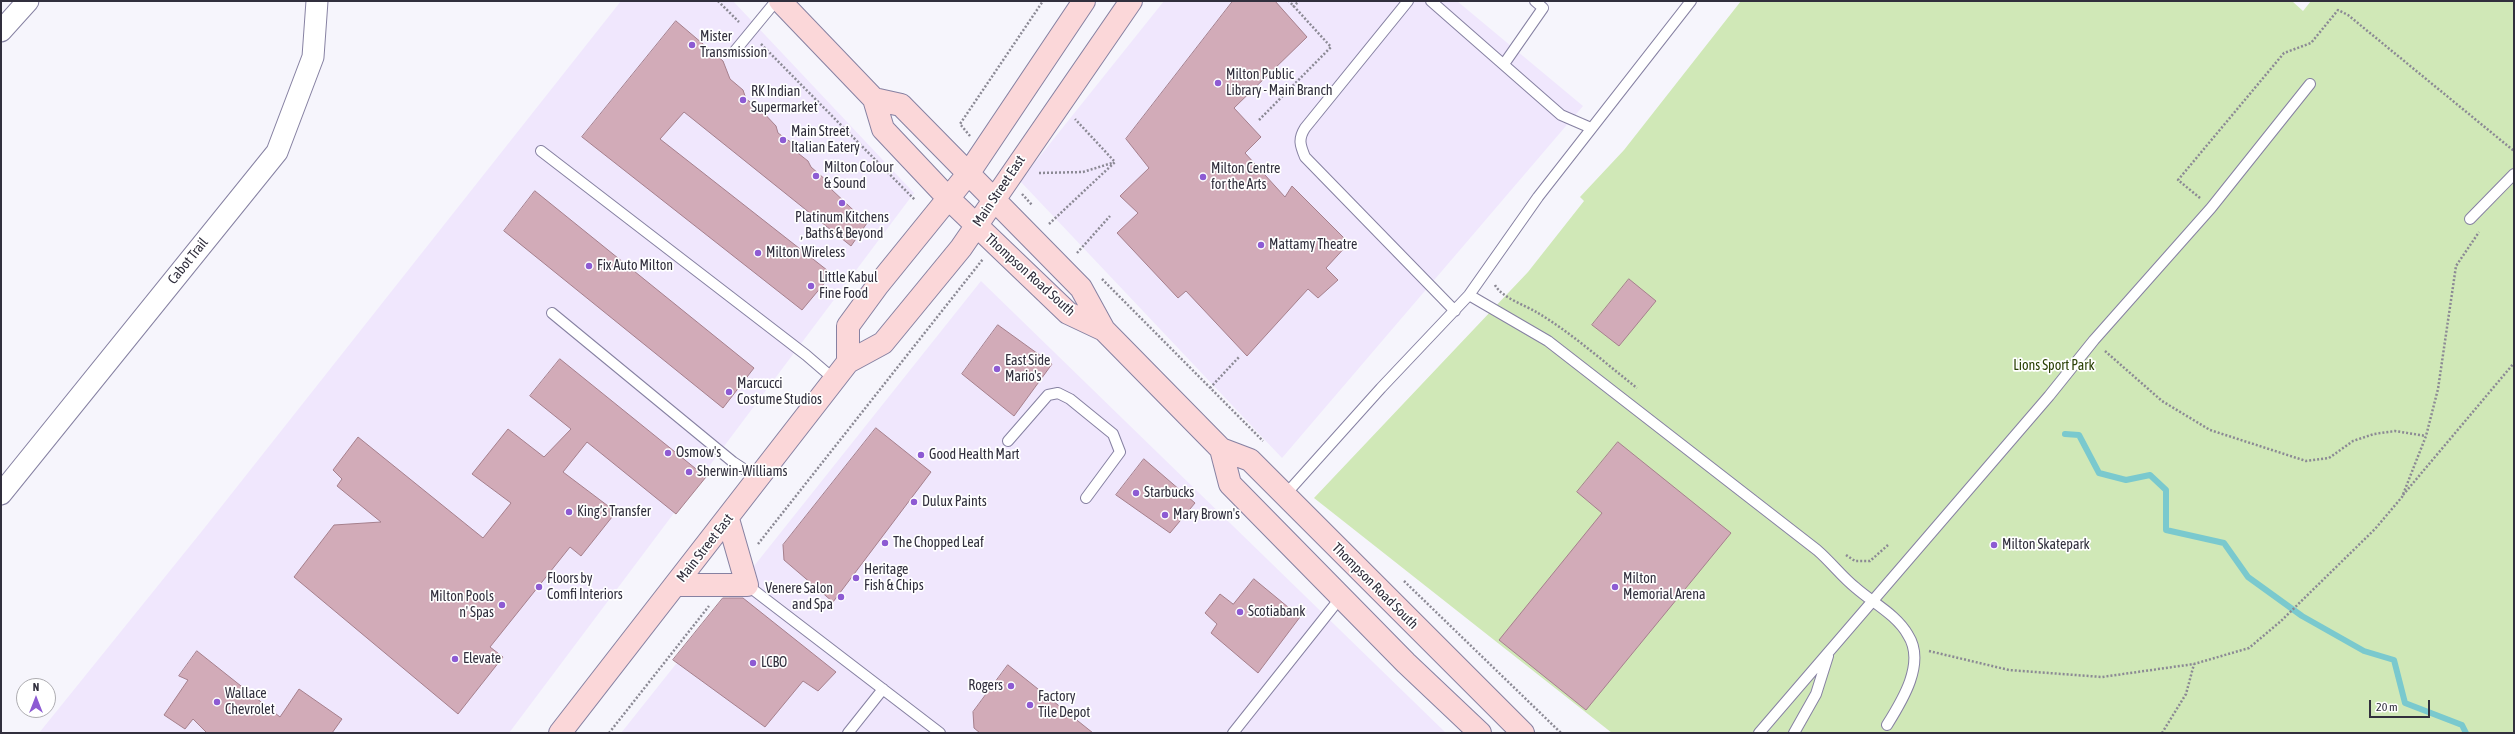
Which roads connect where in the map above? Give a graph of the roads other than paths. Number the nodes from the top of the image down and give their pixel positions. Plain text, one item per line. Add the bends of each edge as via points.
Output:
1 (28, 1) edge
2 (317, 1) edge
3 (776, 1) edge
4 (780, 1) edge
5 (1084, 1) edge
6 (1131, 1) edge
7 (1408, 1) edge
8 (1431, 1) edge
9 (1535, 1) edge
10 (1691, 1) edge
11 (1, 31) edge
12 (734, 52) dead end
13 (1504, 64) junction
14 (2310, 84) dead end
15 (874, 99) junction
16 (1591, 128) junction
17 (541, 151) dead end
18 (2514, 174) edge
19 (980, 187) junction
20 (962, 212) junction
21 (2470, 219) dead end
22 (1469, 295) junction
23 (1455, 311) junction
24 (552, 313) dead end
25 (1104, 330) junction
26 (848, 362) junction
27 (835, 380) junction
28 (1008, 441) dead end
29 (1221, 449) junction
30 (759, 479) junction
31 (1, 494) edge
32 (1285, 495) junction
33 (1086, 498) dead end
34 (728, 519) junction
35 (738, 579) junction
36 (677, 585) junction
37 (1341, 596) junction
38 (1872, 601) junction
39 (1829, 652) junction
40 (883, 689) junction
41 (1888, 725) dead end
42 (560, 733) edge
43 (848, 733) edge
44 (940, 733) edge
45 (1233, 733) edge
46 (1480, 733) edge
47 (1523, 733) edge
48 (1759, 733) edge
49 (1794, 733) edge

1 - 11 street
2 - 31 street, Cabot Trail via 313,57 276,152
3 - 12 lane
4 - 15 main road
5 - 19 main road, Main Street East via 983,152
6 - 19 main road, Main Street East via 1006,179
7 - 23 lane via 1304,128 1299,136 1300,147 1305,157
8 - 13 lane
9 - 13 lane via 1543,8
10 - 16 lane
13 - 16 lane via 1561,115
14 - 38 lane via 2211,208 2094,340 2049,396
15 - 19 main road, Thompson Road South via 901,106
15 - 20 main road, Thompson Road South via 883,129
16 - 22 lane via 1538,197
17 - 27 lane
18 - 21 lane
19 - 20 main road, Main Street East
19 - 20 main road, Main Street East
19 - 25 main road, Thompson Road South via 1081,288
20 - 25 main road, Thompson Road South via 1068,313
20 - 26 main road, Main Street East via 888,273 848,326
20 - 26 main road, Main Street East via 961,248 883,343
22 - 23 lane
22 - 38 lane via 1548,341 1817,550
23 - 32 lane via 1381,388
24 - 30 lane via 733,462
25 - 29 main road, Thompson Road South
26 - 27 main road, Main Street East
27 - 30 main road, Main Street East
28 - 33 lane via 1048,395 1058,393 1070,398 1113,434 1120,452
29 - 32 main road, Thompson Road South via 1250,460
29 - 37 main road via 1230,484
30 - 34 main road, Main Street East
32 - 47 main road, Thompson Road South
34 - 35 main road
34 - 36 main road, Main Street East
35 - 36 main road
35 - 40 lane
36 - 42 main road, Main Street East
37 - 45 lane
37 - 46 main road
38 - 39 lane
38 - 41 lane via 1894,618 1909,635 1914,658 1904,696
39 - 48 lane
39 - 49 lane via 1816,694
40 - 43 lane
40 - 44 lane

